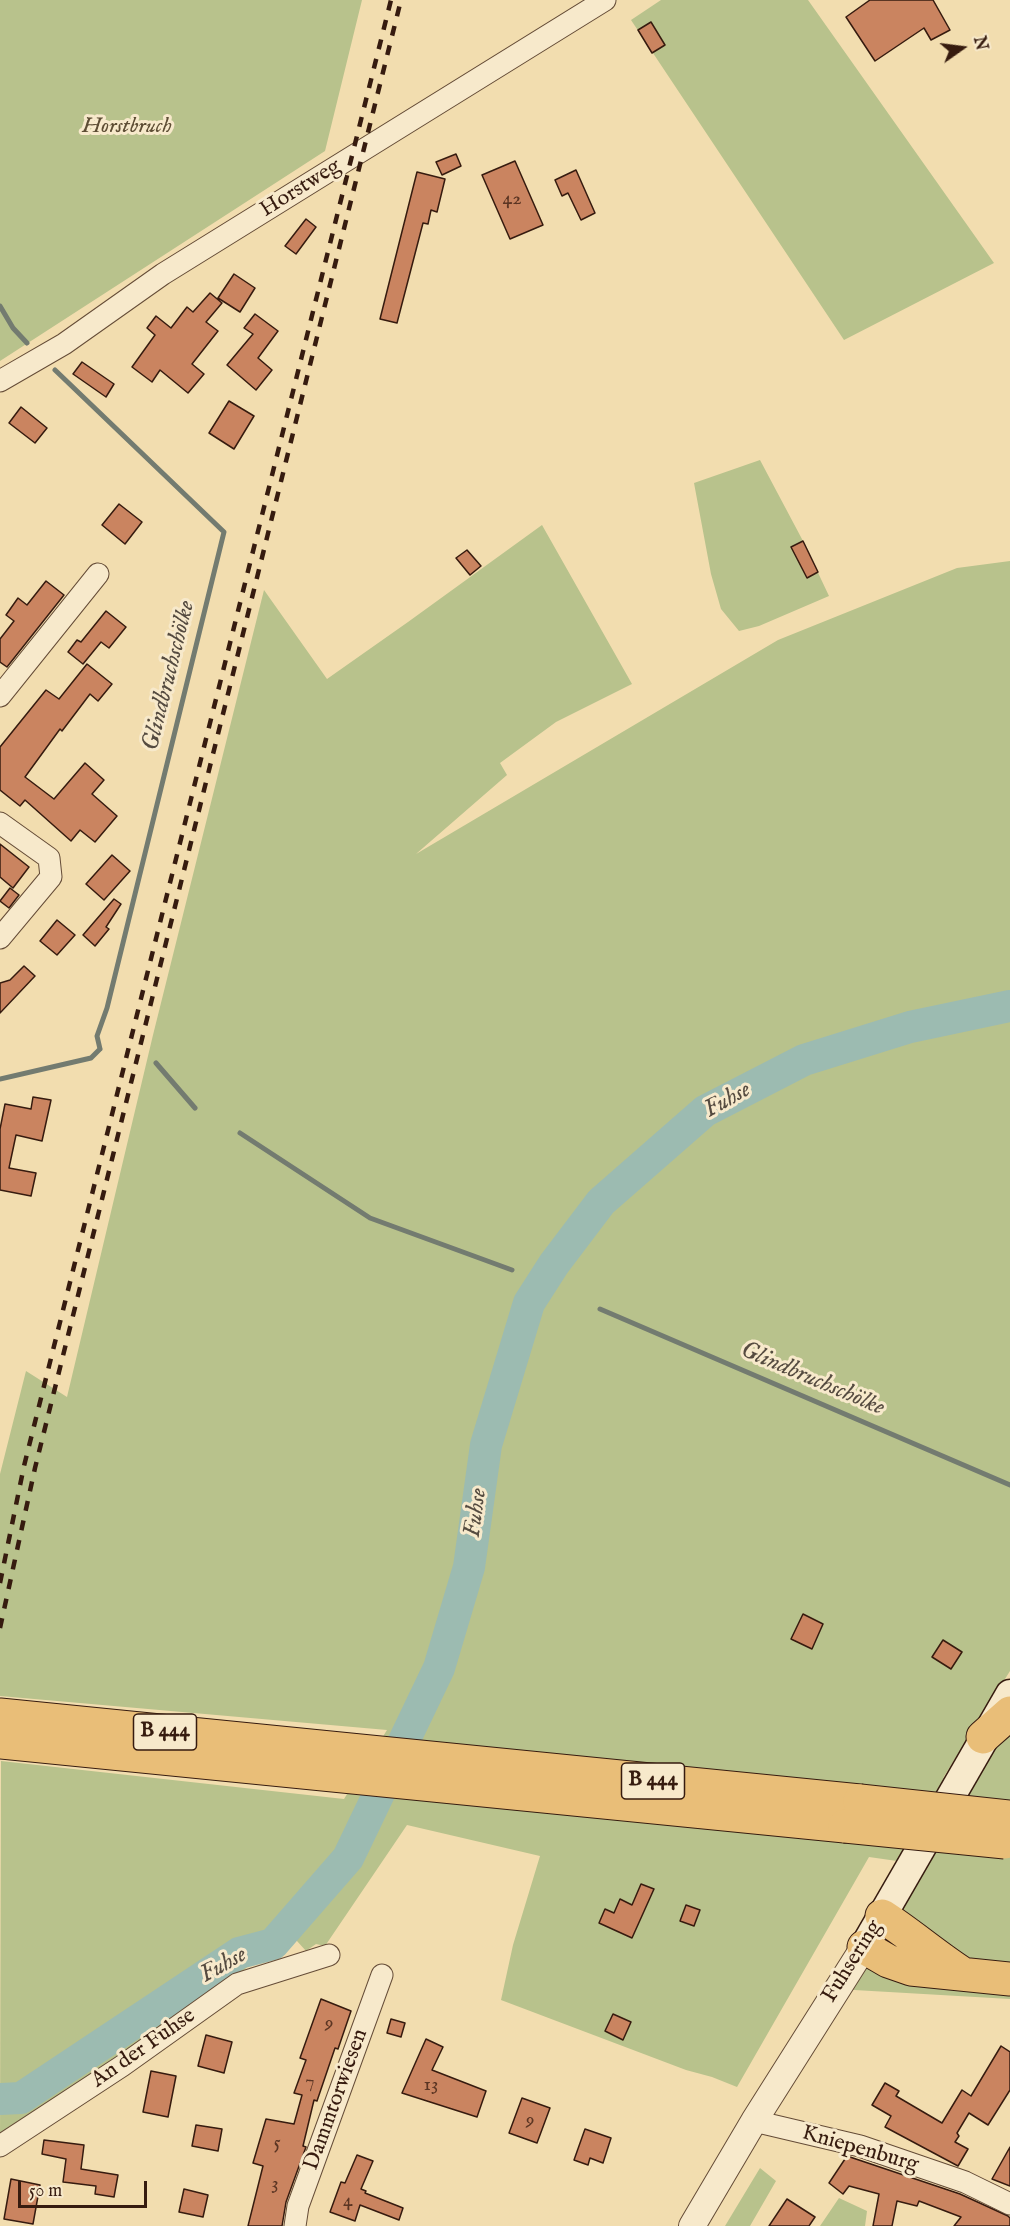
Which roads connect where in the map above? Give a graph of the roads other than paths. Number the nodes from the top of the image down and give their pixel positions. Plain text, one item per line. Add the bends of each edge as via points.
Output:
1 (605, 0) edge
2 (0, 381) edge
3 (98, 574) dead end
4 (0, 696) edge
5 (0, 823) edge
6 (0, 938) edge
7 (1010, 1694) edge
8 (1010, 1713) edge
9 (0, 1715) edge
10 (22, 1735) edge
11 (983, 1737) junction
12 (1008, 1834) edge
13 (882, 1916) junction
14 (864, 1947) junction
15 (329, 1954) dead end
16 (963, 1974) junction
17 (382, 1975) dead end
18 (1010, 1978) edge
19 (765, 2123) junction
20 (0, 2146) edge
21 (1010, 2204) edge
22 (296, 2226) edge
23 (692, 2226) edge

1 - 2 street, Horstweg via 163,274 64,344
3 - 4 street
5 - 6 street via 49,858 51,877
7 - 11 main road, Fuhsering
8 - 11 highway
9 - 10 highway, B 444
10 - 12 highway, B 444, bridge via 852,1814
11 - 13 main road, Fuhsering
13 - 14 main road, Fuhsering
13 - 16 highway
14 - 16 highway via 888,1962 911,1969
14 - 19 street, Fuhsering
15 - 20 street, An der Fuhse via 237,1984
16 - 18 highway
17 - 22 street, Dammtorwiesen via 298,2206
19 - 21 street, Kniepenburg via 860,2146 965,2182
19 - 23 street, Fuhsering

